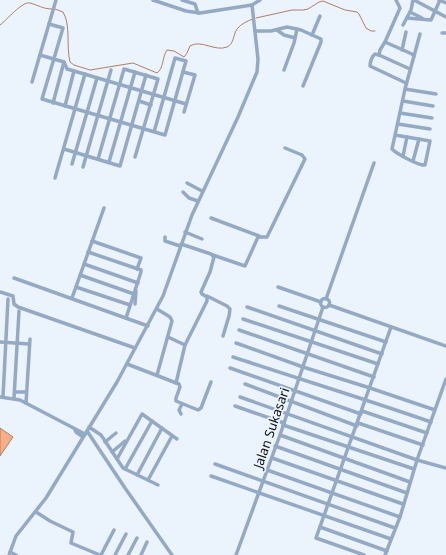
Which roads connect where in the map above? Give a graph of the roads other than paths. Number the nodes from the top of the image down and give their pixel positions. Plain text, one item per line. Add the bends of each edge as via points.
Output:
1 (56, 0) edge
2 (153, 0) edge
3 (181, 0) edge
4 (260, 0) edge
5 (396, 0) edge
6 (414, 0) edge
7 (440, 0) edge
8 (161, 1) edge
9 (446, 3) edge
10 (252, 5) junction
11 (177, 8) junction
12 (435, 11) junction
13 (410, 12) junction
14 (198, 13) junction
15 (320, 16) dead end
16 (446, 17) edge
17 (408, 18) junction
18 (424, 19) junction
19 (49, 24) junction
20 (403, 25) dead end
21 (297, 29) junction
22 (277, 30) junction
23 (256, 31) junction
24 (406, 32) dead end
25 (420, 34) dead end
26 (312, 35) junction
27 (295, 38) junction
28 (385, 42) junction
29 (402, 50) junction
30 (40, 55) junction
31 (379, 55) junction
32 (414, 56) junction
33 (53, 60) junction
34 (64, 62) junction
35 (410, 69) junction
36 (111, 70) dead end
37 (284, 70) dead end
38 (74, 71) junction
39 (135, 72) junction
40 (183, 72) junction
41 (85, 74) junction
42 (146, 75) junction
43 (97, 78) junction
44 (108, 81) junction
45 (32, 82) dead end
46 (406, 83) junction
47 (119, 84) junction
48 (303, 86) dead end
49 (130, 88) junction
50 (405, 89) junction
51 (142, 91) junction
52 (154, 94) junction
53 (436, 94) dead end
54 (164, 97) junction
55 (139, 101) junction
56 (175, 101) junction
57 (403, 101) junction
58 (53, 102) junction
59 (186, 104) junction
60 (151, 105) junction
61 (65, 106) junction
62 (433, 106) dead end
63 (75, 109) junction
64 (86, 112) junction
65 (184, 112) dead end
66 (400, 112) junction
67 (98, 116) junction
68 (432, 118) dead end
69 (109, 119) junction
70 (120, 122) junction
71 (398, 124) junction
72 (132, 126) junction
73 (144, 129) junction
74 (430, 130) dead end
75 (154, 132) junction
76 (165, 135) junction
77 (395, 135) junction
78 (407, 137) junction
79 (419, 139) junction
80 (163, 141) dead end
81 (285, 148) dead end
82 (64, 150) junction
83 (75, 153) junction
84 (86, 156) junction
85 (402, 156) junction
86 (135, 157) dead end
87 (98, 159) junction
88 (413, 161) junction
89 (109, 162) junction
90 (374, 163) dead end
91 (72, 164) dead end
92 (84, 167) dead end
93 (55, 178) dead end
94 (187, 183) dead end
95 (202, 191) junction
96 (183, 192) dead end
97 (198, 201) junction
98 (104, 208) dead end
99 (211, 218) dead end
100 (185, 232) junction
101 (259, 236) junction
102 (166, 237) dead end
103 (202, 239) dead end
104 (92, 241) junction
105 (181, 245) junction
106 (88, 252) junction
107 (213, 255) junction
108 (84, 264) junction
109 (137, 269) junction
110 (80, 275) junction
111 (14, 278) dead end
112 (138, 282) junction
113 (76, 287) junction
114 (278, 287) dead end
115 (0, 292) edge
116 (134, 294) junction
117 (207, 296) junction
118 (72, 298) junction
119 (8, 299) dead end
120 (326, 299) junction
121 (321, 302) junction
122 (132, 304) junction
123 (329, 305) junction
124 (140, 306) dead end
125 (279, 306) dead end
126 (247, 307) dead end
127 (323, 307) junction
128 (157, 309) junction
129 (19, 311) dead end
130 (126, 318) junction
131 (243, 319) dead end
132 (319, 319) junction
133 (148, 326) junction
134 (391, 326) junction
135 (239, 330) dead end
136 (315, 331) junction
137 (223, 336) dead end
138 (168, 337) junction
139 (30, 339) dead end
140 (0, 342) edge
141 (311, 342) junction
142 (386, 342) junction
143 (5, 343) junction
144 (17, 343) junction
145 (236, 343) dead end
146 (29, 344) junction
147 (185, 345) junction
148 (446, 346) edge
149 (135, 348) junction
150 (307, 354) junction
151 (382, 354) junction
152 (233, 357) dead end
153 (127, 364) junction
154 (378, 364) junction
155 (303, 367) junction
156 (230, 368) dead end
157 (157, 375) junction
158 (374, 377) junction
159 (299, 379) junction
160 (446, 379) edge
161 (176, 382) junction
162 (211, 382) dead end
163 (245, 384) dead end
164 (370, 388) junction
165 (295, 390) junction
166 (15, 392) junction
167 (26, 392) junction
168 (1, 397) edge
169 (14, 398) junction
170 (240, 398) dead end
171 (366, 399) junction
172 (290, 402) junction
173 (26, 403) junction
174 (182, 404) junction
175 (235, 406) dead end
176 (435, 410) junction
177 (361, 412) junction
178 (181, 414) dead end
179 (286, 414) junction
180 (152, 421) junction
181 (431, 422) junction
182 (283, 424) junction
183 (358, 424) junction
184 (89, 427) junction
185 (162, 428) junction
186 (427, 433) junction
187 (85, 434) junction
188 (116, 434) dead end
189 (280, 435) junction
190 (172, 436) junction
191 (353, 437) junction
192 (177, 439) dead end
193 (127, 440) junction
194 (105, 442) junction
195 (423, 445) junction
196 (275, 446) junction
197 (349, 447) junction
198 (112, 452) junction
199 (272, 458) junction
200 (345, 458) junction
201 (117, 459) junction
202 (417, 460) junction
203 (215, 464) dead end
204 (446, 468) edge
205 (125, 469) junction
206 (414, 469) junction
207 (267, 470) junction
208 (341, 470) junction
209 (137, 475) junction
210 (211, 476) dead end
211 (148, 480) junction
212 (263, 481) junction
213 (337, 482) junction
214 (410, 482) junction
215 (158, 485) dead end
216 (259, 493) junction
217 (333, 493) junction
218 (407, 493) junction
219 (329, 504) junction
220 (404, 504) junction
221 (36, 512) junction
222 (324, 516) junction
223 (400, 517) junction
224 (320, 528) junction
225 (395, 528) junction
226 (114, 530) dead end
227 (126, 534) dead end
228 (137, 538) dead end
229 (391, 539) junction
230 (147, 542) dead end
231 (9, 553) edge
232 (386, 553) edge
233 (16, 555) edge
234 (101, 555) edge
235 (115, 555) edge
236 (128, 555) edge
237 (141, 555) edge
238 (172, 555) edge
239 (236, 555) edge
240 (364, 555) edge

1 - 19 street
2 - 8 street
3 - 11 street
3 - 14 street via 195,4
4 - 10 street
5 - 28 street via 400,8
6 - 12 street
6 - 13 street
7 - 9 street
7 - 12 street
8 - 11 street
10 - 14 street
10 - 23 street
11 - 14 street
12 - 16 street
12 - 18 street via 431,20
13 - 17 street
13 - 18 street
15 - 26 street
17 - 18 street
17 - 20 street
19 - 30 street
19 - 33 street via 63,28
21 - 22 street via 285,27
21 - 26 street
21 - 27 street
22 - 23 street
22 - 27 street
23 - 95 street via 257,72
24 - 29 street
25 - 32 street
26 - 48 street via 319,37 321,42
27 - 37 street
28 - 29 street
28 - 31 street
29 - 32 street
30 - 33 street
30 - 45 street
31 - 35 street
31 - 46 street via 373,56 370,66
32 - 35 street
33 - 34 street
33 - 58 street via 42,99
34 - 38 street via 67,69
34 - 58 street
35 - 46 street
36 - 44 street
38 - 41 street
38 - 61 street
39 - 42 street
39 - 47 street via 124,69
39 - 49 street
40 - 54 street via 186,62 175,58
40 - 56 street
40 - 59 street via 195,75
41 - 43 street
41 - 63 street
42 - 51 street
42 - 52 street via 158,79
43 - 44 street
43 - 64 street
44 - 47 street
44 - 67 street
46 - 50 street
47 - 49 street
47 - 69 street
49 - 51 street
49 - 70 street
50 - 53 street
50 - 57 street
51 - 52 street
51 - 55 street
52 - 54 street
52 - 60 street
54 - 56 street
54 - 75 street
55 - 60 street
55 - 72 street
56 - 59 street
56 - 76 street
57 - 62 street
57 - 66 street
58 - 61 street
59 - 65 street
60 - 73 street
61 - 63 street
63 - 64 street
63 - 82 street
64 - 67 street
64 - 83 street
66 - 68 street
66 - 71 street
67 - 69 street
67 - 84 street
69 - 70 street
69 - 87 street
70 - 72 street
70 - 89 street
71 - 74 street
71 - 77 street
72 - 73 street
72 - 89 street via 120,166
73 - 75 street
73 - 86 street
75 - 76 street
76 - 80 street
77 - 78 street
77 - 85 street via 392,150
78 - 79 street
78 - 85 street
79 - 88 street
79 - 88 street via 431,142 426,163 423,166
81 - 101 street via 302,155 305,160 268,236
82 - 83 street
82 - 93 street
83 - 84 street
83 - 91 street
84 - 87 street
84 - 92 street
85 - 88 street
87 - 89 street
90 - 120 street
94 - 95 street
95 - 97 street
96 - 97 street via 189,198
97 - 100 street
98 - 104 street
99 - 101 street
100 - 103 street
100 - 105 street
101 - 107 street via 245,266
102 - 105 street via 165,241
104 - 106 street
104 - 109 street via 141,258
105 - 107 street
105 - 128 street
106 - 108 street
106 - 109 street
107 - 117 street via 210,272 201,292
108 - 110 street
108 - 112 street
109 - 112 street via 141,270
110 - 113 street
110 - 116 street
111 - 118 street
112 - 116 street
112 - 122 street
113 - 118 street
113 - 122 street
114 - 121 street
115 - 149 street via 14,296 14,304 18,307
116 - 122 street
117 - 137 street via 230,309
117 - 147 street
118 - 130 street
119 - 143 street
120 - 121 street
120 - 123 street
121 - 127 street
122 - 124 street
122 - 130 street
123 - 127 street
123 - 134 street
125 - 132 street
126 - 136 street
127 - 132 street, Jalan Sukasari
128 - 133 street
128 - 138 street via 172,319
129 - 144 street
130 - 133 street
131 - 141 street
132 - 136 street, Jalan Sukasari
132 - 142 street
133 - 149 street
134 - 142 street
134 - 148 street
135 - 150 street
136 - 141 street, Jalan Sukasari
136 - 151 street
138 - 147 street
138 - 157 street
139 - 146 street
140 - 143 street
141 - 150 street, Jalan Sukasari
141 - 154 street
142 - 151 street
143 - 144 street
143 - 168 street
144 - 146 street
144 - 166 street
145 - 155 street
146 - 167 street
147 - 161 street
149 - 153 street
150 - 155 street, Jalan Sukasari
150 - 158 street
151 - 154 street
152 - 159 street
153 - 157 street
153 - 184 street
154 - 158 street
155 - 159 street, Jalan Sukasari
155 - 164 street
156 - 165 street
157 - 161 street
158 - 164 street
159 - 165 street, Jalan Sukasari
159 - 171 street
160 - 176 street
161 - 174 street via 180,386 176,400
162 - 174 street via 199,410
163 - 172 street
164 - 171 street
164 - 176 street
165 - 172 street, Jalan Sukasari
165 - 177 street
166 - 167 street
166 - 169 street
167 - 173 street
168 - 169 street
169 - 173 street
170 - 179 street
171 - 177 street
171 - 181 street
172 - 179 street, Jalan Sukasari
172 - 183 street
173 - 187 street
174 - 178 street via 179,410
175 - 182 street
176 - 181 street
177 - 183 street
177 - 186 street
179 - 182 street, Jalan Sukasari
179 - 191 street
180 - 185 street
180 - 193 street via 142,414
180 - 205 street
181 - 186 street
182 - 189 street, Jalan Sukasari
182 - 197 street
183 - 191 street
183 - 195 street
184 - 187 street
184 - 194 street via 101,435
185 - 190 street
185 - 209 street
186 - 195 street
187 - 221 street
187 - 238 street
188 - 194 street
189 - 196 street, Jalan Sukasari
189 - 200 street
190 - 192 street
190 - 211 street
191 - 197 street
191 - 202 street
193 - 198 street
193 - 201 street
194 - 198 street
195 - 202 street
196 - 199 street, Jalan Sukasari
196 - 208 street
197 - 200 street
197 - 206 street
198 - 201 street
199 - 207 street, Jalan Sukasari
199 - 213 street
200 - 208 street
200 - 214 street
201 - 205 street
202 - 204 street
202 - 206 street
203 - 212 street
205 - 209 street
206 - 214 street
207 - 212 street, Jalan Sukasari
207 - 217 street
208 - 213 street
208 - 218 street
209 - 211 street
210 - 216 street
211 - 215 street
212 - 216 street, Jalan Sukasari
212 - 219 street
213 - 217 street
213 - 220 street
214 - 218 street
216 - 222 street
216 - 239 street, Jalan Sukasari
217 - 219 street
217 - 223 street
218 - 220 street
219 - 222 street
219 - 225 street
220 - 223 street
221 - 231 street via 18,533
221 - 234 street via 73,532 70,542
222 - 224 street
222 - 229 street
223 - 225 street
224 - 232 street
224 - 240 street via 316,538
225 - 229 street
226 - 234 street
227 - 235 street
228 - 236 street
229 - 232 street
230 - 237 street
231 - 233 street

